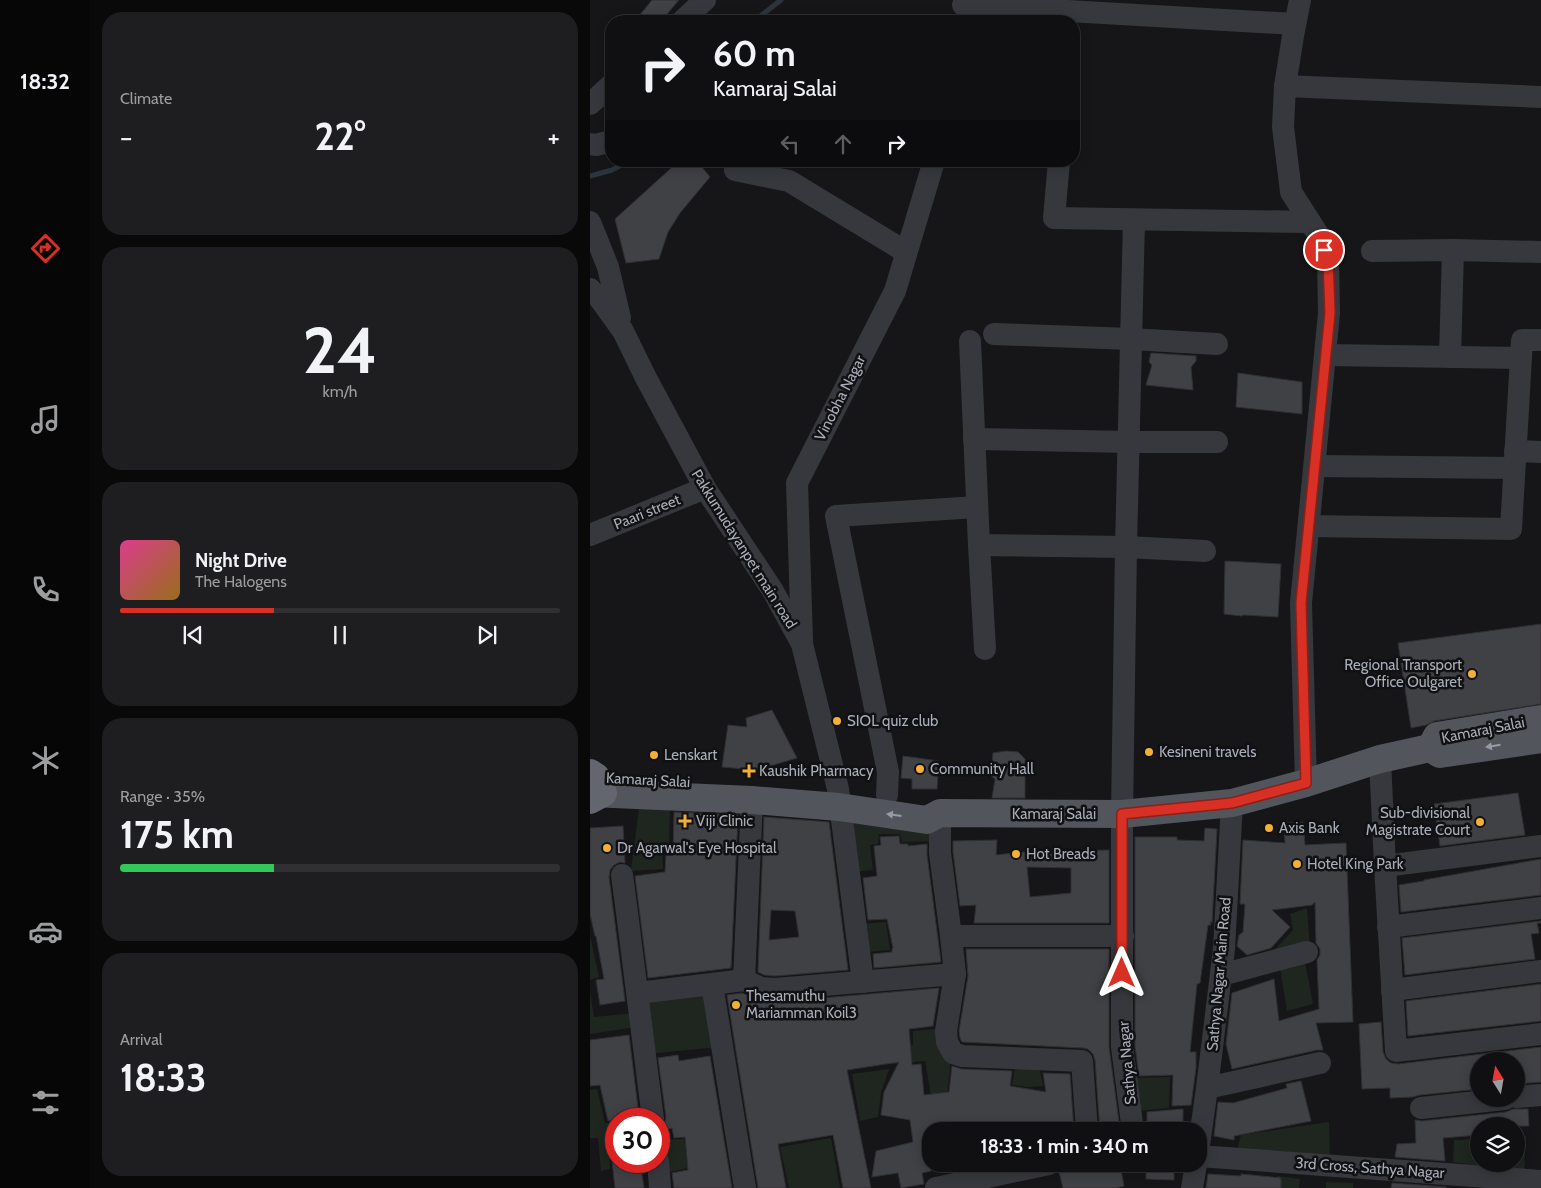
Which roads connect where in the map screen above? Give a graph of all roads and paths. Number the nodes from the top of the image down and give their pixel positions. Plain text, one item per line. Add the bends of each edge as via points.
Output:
1 (705, 0) edge
2 (1300, 0) edge
3 (963, 9) edge
4 (689, 15) edge
5 (1056, 15) edge
6 (1080, 16) edge
7 (1295, 24) junction
8 (1285, 86) junction
9 (605, 90) edge
10 (1541, 97) edge
11 (590, 104) edge
12 (605, 143) edge
13 (590, 144) edge
14 (932, 167) edge
15 (1058, 167) edge
16 (736, 170) dead end
17 (1134, 220) junction
18 (590, 222) edge
19 (1310, 222) junction
20 (1453, 250) junction
21 (1372, 251) dead end
22 (906, 252) junction
23 (1541, 252) edge
24 (590, 289) edge
25 (623, 331) junction
26 (994, 334) dead end
27 (1131, 339) junction
28 (1541, 340) edge
29 (970, 341) dead end
30 (1217, 344) dead end
31 (1326, 355) junction
32 (1450, 357) junction
33 (1521, 358) junction
34 (974, 439) junction
35 (1129, 442) junction
36 (1217, 442) dead end
37 (1541, 452) edge
38 (1515, 459) junction
39 (1315, 466) junction
40 (705, 488) junction
41 (977, 507) junction
42 (1309, 526) junction
43 (590, 536) edge
44 (979, 545) junction
45 (1126, 547) junction
46 (1206, 551) dead end
47 (802, 644) junction
48 (985, 649) dead end
49 (1541, 719) edge
50 (1541, 739) edge
51 (1430, 748) junction
52 (1380, 759) junction
53 (1306, 783) junction
54 (593, 786) edge
55 (887, 795) junction
56 (839, 798) junction
57 (752, 800) junction
58 (1232, 803) junction
59 (940, 813) junction
60 (1122, 814) junction
61 (1541, 846) edge
62 (1385, 866) junction
63 (622, 875) dead end
64 (1541, 908) edge
65 (1388, 927) junction
66 (951, 936) junction
67 (1122, 936) junction
68 (1307, 952) dead end
69 (1541, 972) edge
70 (955, 974) junction
71 (1221, 975) junction
72 (744, 980) junction
73 (862, 982) junction
74 (712, 984) junction
75 (1392, 990) junction
76 (638, 993) junction
77 (1541, 1034) edge
78 (1320, 1063) dead end
79 (1208, 1088) junction
80 (1541, 1095) edge
81 (1525, 1096) edge
82 (1470, 1103) edge
83 (651, 1108) edge
84 (1421, 1108) dead end
85 (1086, 1122) edge
86 (1132, 1122) edge
87 (1203, 1122) edge
88 (1207, 1157) edge
89 (1011, 1172) edge
90 (1195, 1172) edge
91 (659, 1173) edge
92 (1537, 1183) edge
93 (660, 1188) edge
94 (745, 1188) edge
95 (936, 1188) edge
96 (1192, 1188) edge

1 - 4 street
2 - 7 street
3 - 5 street
6 - 7 street
7 - 8 street
8 - 10 street
8 - 19 street via 1283,127 1291,192
9 - 11 street
12 - 13 street
14 - 22 street, Vinobha Nagar
15 - 17 street via 1054,218
16 - 22 street via 789,181
17 - 19 street
17 - 27 street, Sathya Nagar
18 - 25 street via 608,268
19 - 31 street via 1328,260 1330,313
20 - 21 street
20 - 23 street
20 - 32 street
22 - 47 street, Vinobha Nagar via 895,291 798,483
24 - 25 street
25 - 40 street, Pakkumudayanpet main road
26 - 27 street
27 - 30 street
27 - 35 street, Sathya Nagar
28 - 33 street via 1522,340
29 - 34 street
31 - 32 street
31 - 39 street
32 - 33 street
33 - 38 street
34 - 35 street
34 - 41 street
35 - 36 street
35 - 45 street, Sathya Nagar
37 - 38 street
38 - 39 street
38 - 42 street via 1511,529
39 - 42 street
40 - 43 street, Paari street
40 - 47 street, Pakkumudayanpet main road via 773,591
41 - 44 street
41 - 55 street via 836,516 888,772
42 - 53 street via 1301,603
44 - 45 street
44 - 48 street
45 - 46 street
45 - 60 street, Sathya Nagar
47 - 56 street, Pakkumudayanpet main road
49 - 51 main road, Kamaraj Salai via 1437,736
50 -> 51 main road, Kamaraj Salai via 1440,754
51 - 52 main road, Kamaraj Salai
52 - 53 main road, Kamaraj Salai
52 - 62 street
53 - 58 main road, Kamaraj Salai
54 - 56 main road, Kamaraj Salai
54 - 57 main road, Kamaraj Salai
55 - 56 main road, Kamaraj Salai
55 - 59 main road, Kamaraj Salai via 930,802
56 - 57 main road, Kamaraj Salai
59 -> 56 main road, Kamaraj Salai via 927,820
56 - 73 street, Pakkumudayanpet main road
57 - 72 street
58 - 60 main road, Kamaraj Salai
58 - 71 street, Sathya Nagar Main Road
59 - 60 main road, Kamaraj Salai
59 - 66 street via 940,853
60 - 67 street, Sathya Nagar
61 - 62 street
62 - 65 street
63 - 76 street
64 - 65 street
65 - 75 street
66 - 67 street
66 - 70 street
67 - 86 street, Sathya Nagar via 1122,1047
68 - 71 street
69 - 75 street
70 - 73 street
70 - 85 street via 946,1031 953,1053 1082,1061
71 - 79 street, Sathya Nagar Main Road
72 - 73 street via 762,988 775,989
72 - 74 street
74 - 76 street
74 - 94 street
75 - 77 street via 1396,1052
76 - 83 street
78 - 79 street
79 - 87 street, Sathya Nagar Main Road
80 - 81 street
82 - 84 street
88 - 92 street, 3rd Cross, Sathya Nagar
89 - 95 street
90 - 96 street
91 - 93 street

